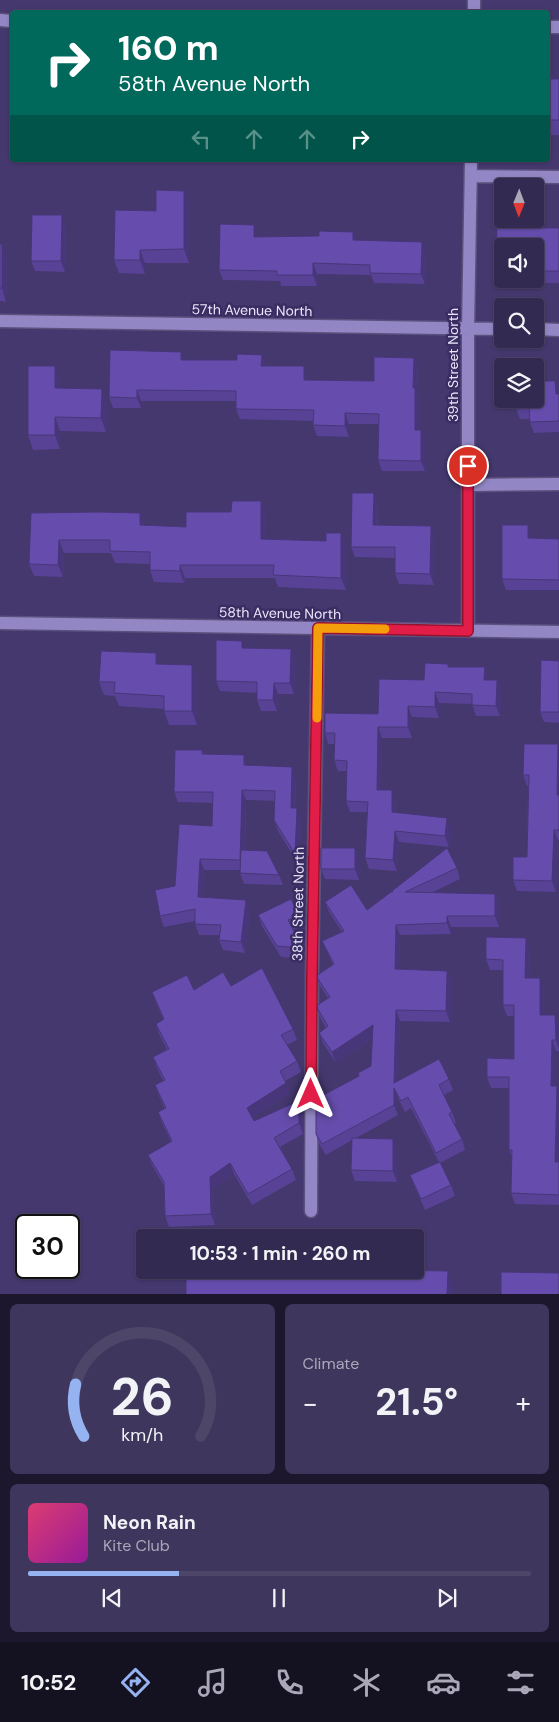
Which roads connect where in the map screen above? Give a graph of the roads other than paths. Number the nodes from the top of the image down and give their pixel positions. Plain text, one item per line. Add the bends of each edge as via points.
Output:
1 (471, 162) edge
2 (471, 176) junction
3 (559, 177) edge
4 (0, 321) edge
5 (468, 329) junction
6 (494, 329) edge
7 (544, 329) edge
8 (559, 330) edge
9 (559, 484) edge
10 (468, 485) junction
11 (0, 623) edge
12 (318, 628) junction
13 (468, 631) junction
14 (559, 632) edge
15 (310, 1211) dead end

1 - 2 street, 39th Street North
2 - 3 street
2 - 5 street, 39th Street North
4 - 5 street, 57th Avenue North
5 - 6 street, 57th Avenue North
5 - 10 street, 39th Street North
7 - 8 street
9 - 10 street
10 - 13 street, 39th Street North
11 - 12 street, 58th Avenue North
12 - 13 street, 58th Avenue North
12 - 15 street, 38th Street North
13 - 14 street, 58th Avenue North

